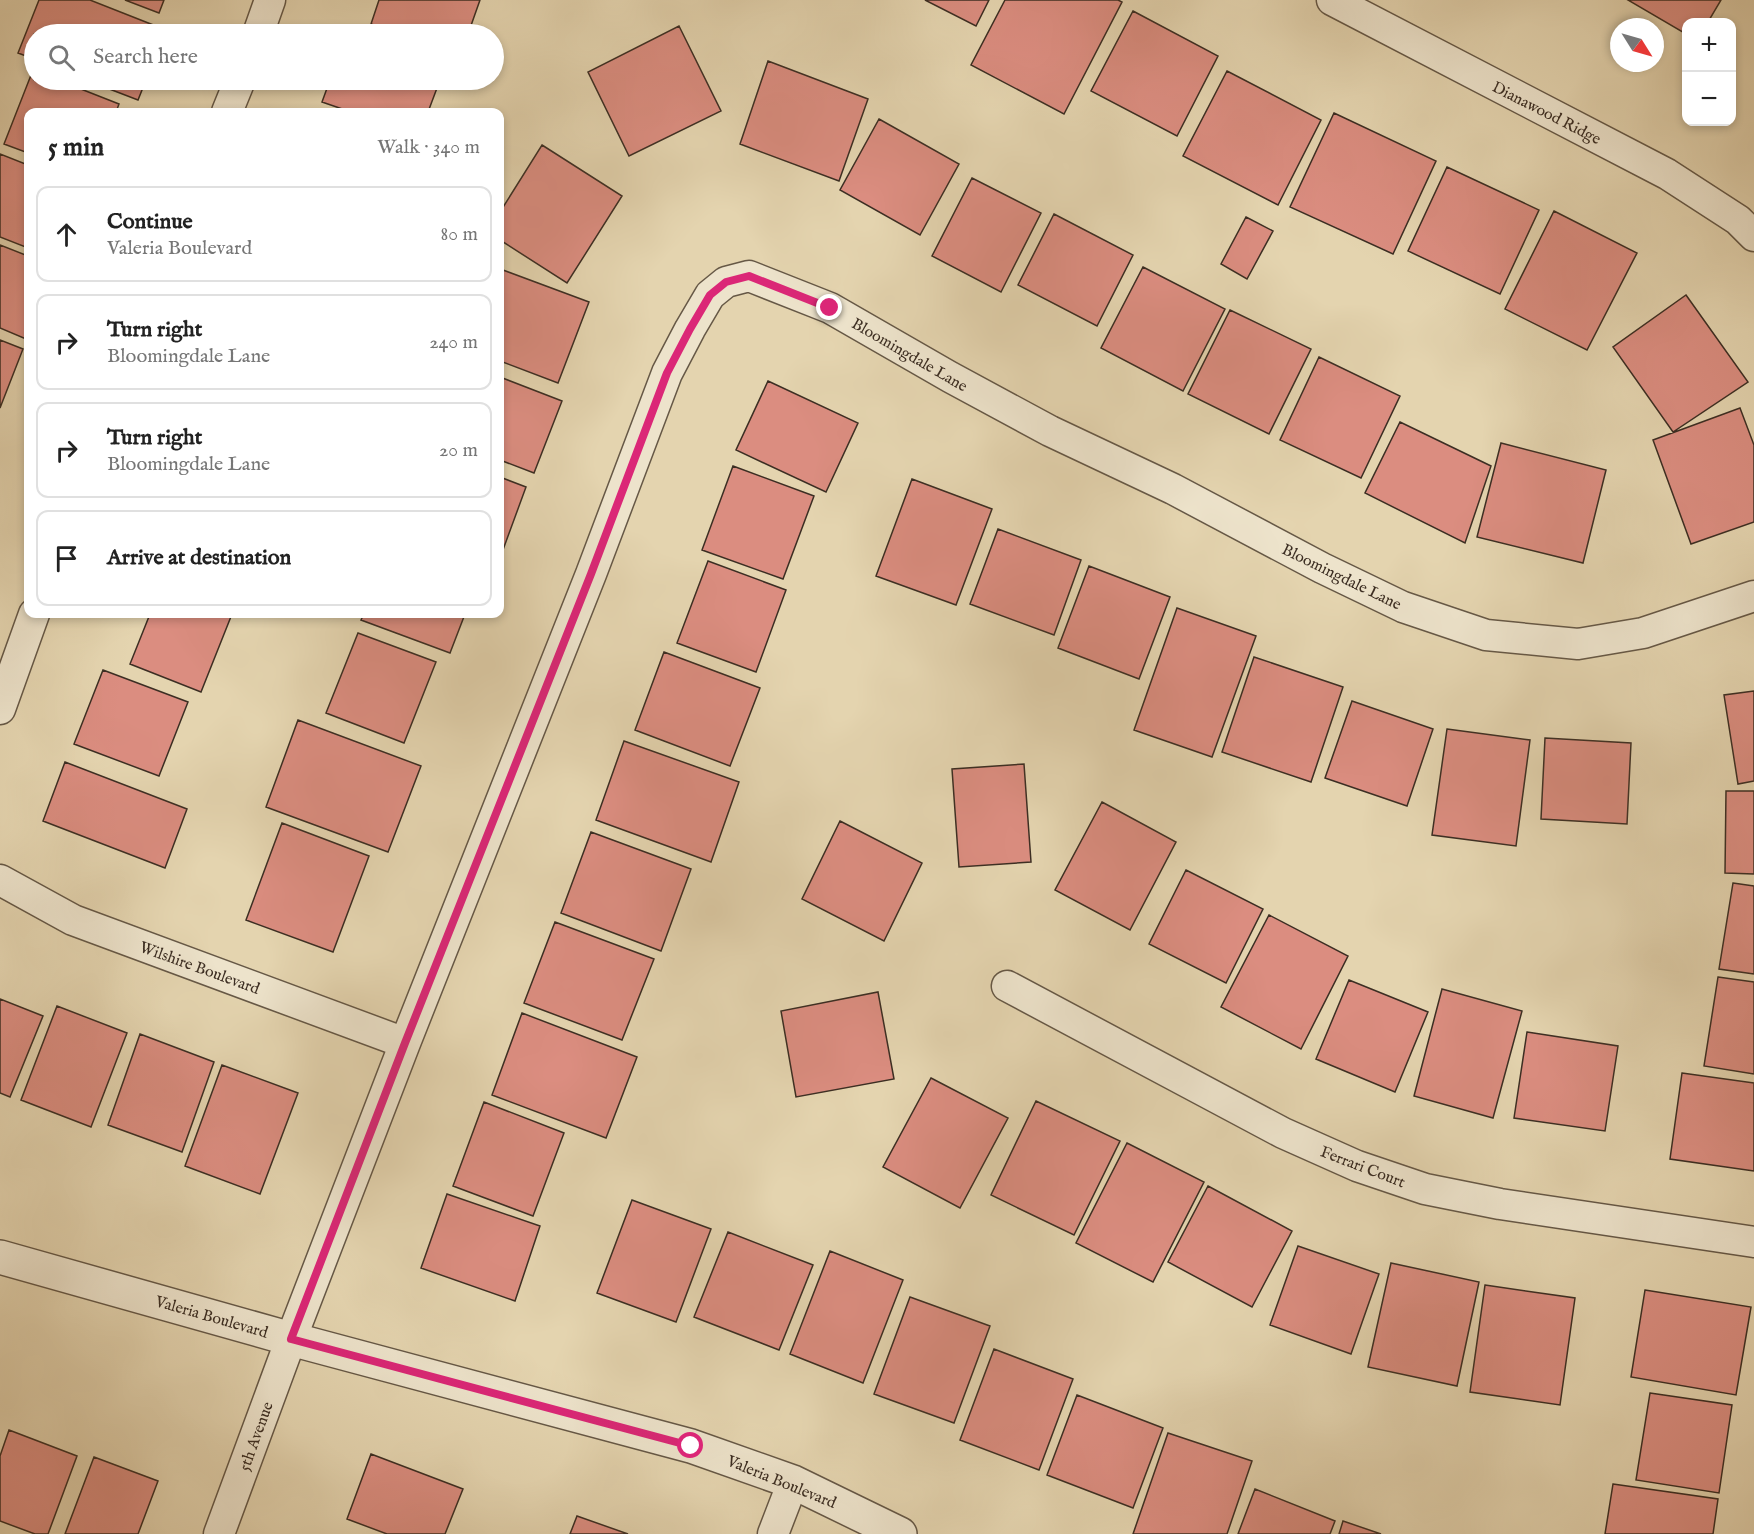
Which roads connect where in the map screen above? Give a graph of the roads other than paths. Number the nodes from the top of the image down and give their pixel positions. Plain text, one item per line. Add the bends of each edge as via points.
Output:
1 (270, 0) edge
2 (1332, 0) edge
3 (262, 24) edge
4 (236, 90) edge
5 (229, 108) edge
6 (1754, 236) edge
7 (1754, 596) edge
8 (33, 618) edge
9 (0, 710) edge
10 (0, 880) edge
11 (1007, 986) dead end
12 (405, 1043) junction
13 (1754, 1242) edge
14 (0, 1257) edge
15 (291, 1339) junction
16 (793, 1482) junction
17 (219, 1534) edge
18 (773, 1534) edge
19 (900, 1534) edge

1 - 3 street
2 - 6 street, Dianawood Ridge via 1667,174 1738,220
4 - 5 street
7 - 12 street, Bloomingdale Lane via 1643,633 1578,644 1486,634 1403,606 1322,568 1173,489 1050,431 830,308 749,276 726,282 710,295 667,373
8 - 9 street
10 - 12 street, Wilshire Boulevard via 73,920
11 - 13 street, Ferrari Court via 1283,1133 1357,1166 1425,1189 1500,1204
12 - 15 street, Bloomingdale Lane
14 - 15 street, Valeria Boulevard
15 - 16 street, Valeria Boulevard via 691,1446
15 - 17 street, 5th Avenue
16 - 18 street
16 - 19 street, Valeria Boulevard

